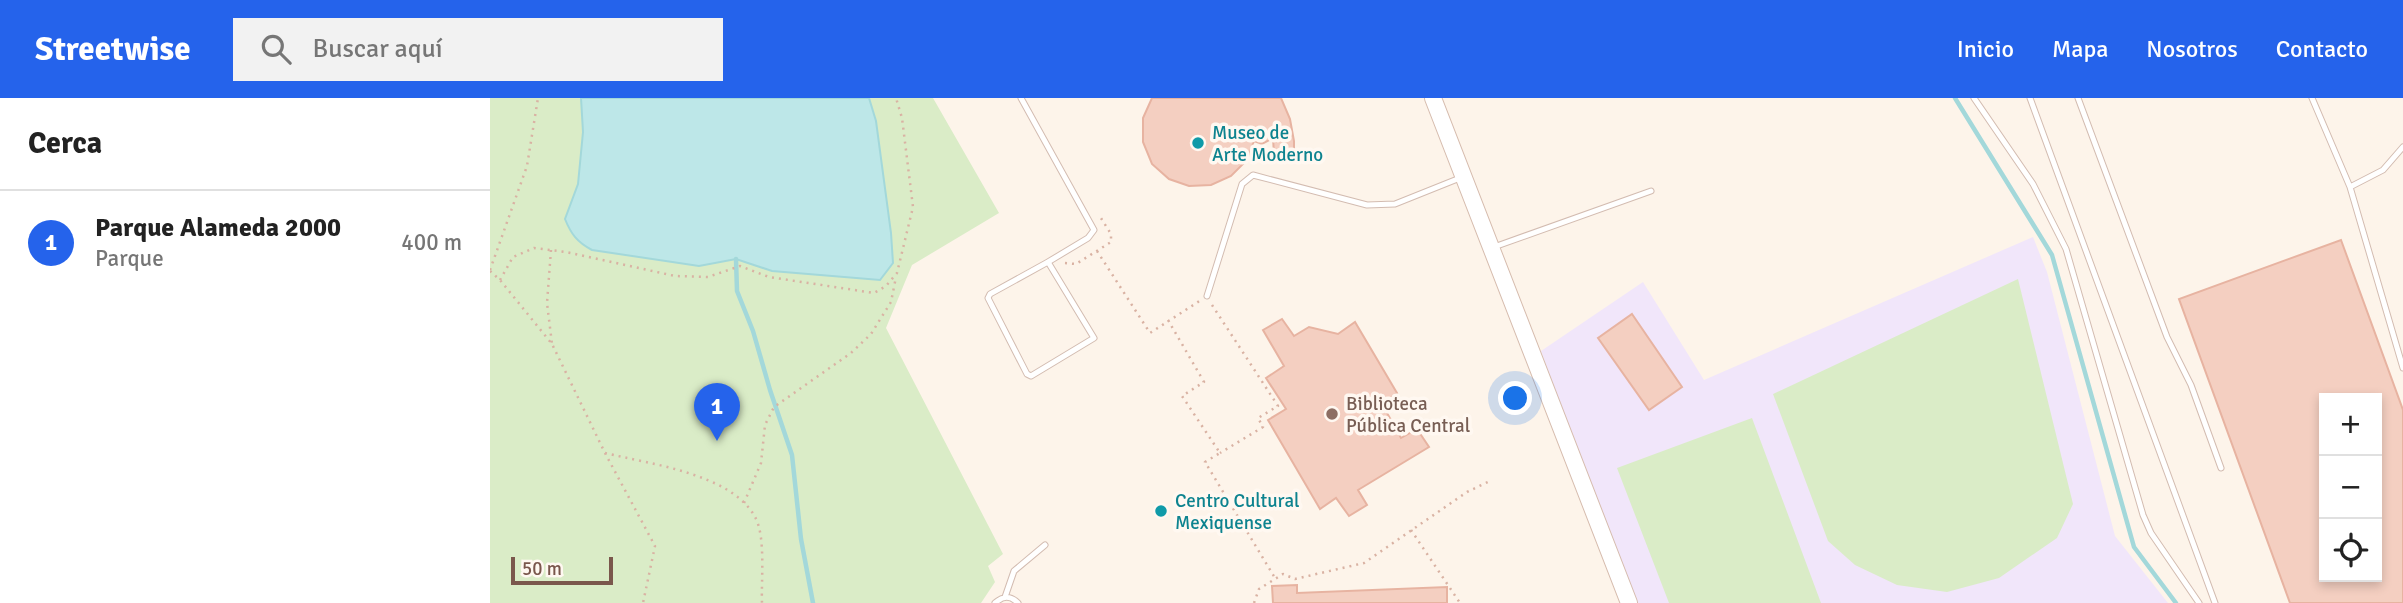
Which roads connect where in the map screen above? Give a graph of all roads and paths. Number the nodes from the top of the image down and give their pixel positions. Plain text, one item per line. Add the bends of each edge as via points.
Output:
1 (538, 98) edge
2 (896, 98) edge
3 (1021, 98) edge
4 (1433, 98) edge
5 (1974, 98) edge
6 (2030, 98) edge
7 (2078, 98) edge
8 (2312, 98) edge
9 (2403, 147) edge
10 (1463, 177) junction
11 (2350, 187) junction
12 (1651, 191) dead end
13 (1099, 215) dead end
14 (1491, 248) junction
15 (551, 250) junction
16 (1097, 251) junction
17 (1048, 262) junction
18 (1067, 262) dead end
19 (490, 271) edge
20 (897, 273) junction
21 (500, 280) junction
22 (1207, 296) junction
23 (1168, 320) junction
24 (552, 344) junction
25 (2403, 368) edge
26 (605, 453) junction
27 (1220, 453) junction
28 (2221, 468) dead end
29 (1492, 480) dead end
30 (744, 503) junction
31 (1411, 530) junction
32 (1045, 545) dead end
33 (1275, 578) junction
34 (1005, 597) junction
35 (643, 603) edge
36 (762, 603) edge
37 (995, 603) edge
38 (1018, 603) edge
39 (1254, 603) edge
40 (1460, 603) edge
41 (1629, 603) edge
42 (2199, 603) edge
43 (2215, 603) edge

1 - 19 path via 527,166
2 - 20 path via 913,208
3 - 17 lane via 1094,230
4 - 10 main road
5 - 42 lane via 2033,184 2066,249 2143,515
6 - 43 lane
7 - 28 lane
8 - 11 lane
9 - 11 lane via 2383,170
10 - 14 main road
10 - 22 lane via 1395,204 1367,205 1253,175 1242,184
11 - 25 lane
12 - 14 lane
13 - 16 path via 1111,242
14 - 41 main road
15 - 20 path via 675,276 708,276 740,267 769,277 874,293
15 - 21 path via 534,248 513,257
15 - 24 path via 547,303
16 - 18 path via 1076,264
16 - 23 path via 1150,333
17 - 17 lane via 1094,335 1093,340 1033,376 1027,374 988,298
19 - 21 path
20 - 30 path via 891,302 872,334 774,407 765,425 761,463
21 - 24 path
22 - 23 path
22 - 27 path via 1278,406 1258,418 1263,427
23 - 27 path via 1204,382 1182,396
24 - 26 path
26 - 30 path via 705,478 727,487
26 - 35 path via 655,546
27 - 33 path via 1205,462
29 - 31 path
30 - 36 path via 756,518 760,536
31 - 33 path via 1364,563 1295,579 1283,574
31 - 40 path
32 - 34 lane via 1014,571
33 - 39 path via 1259,589
34 - 37 lane
34 - 38 lane

